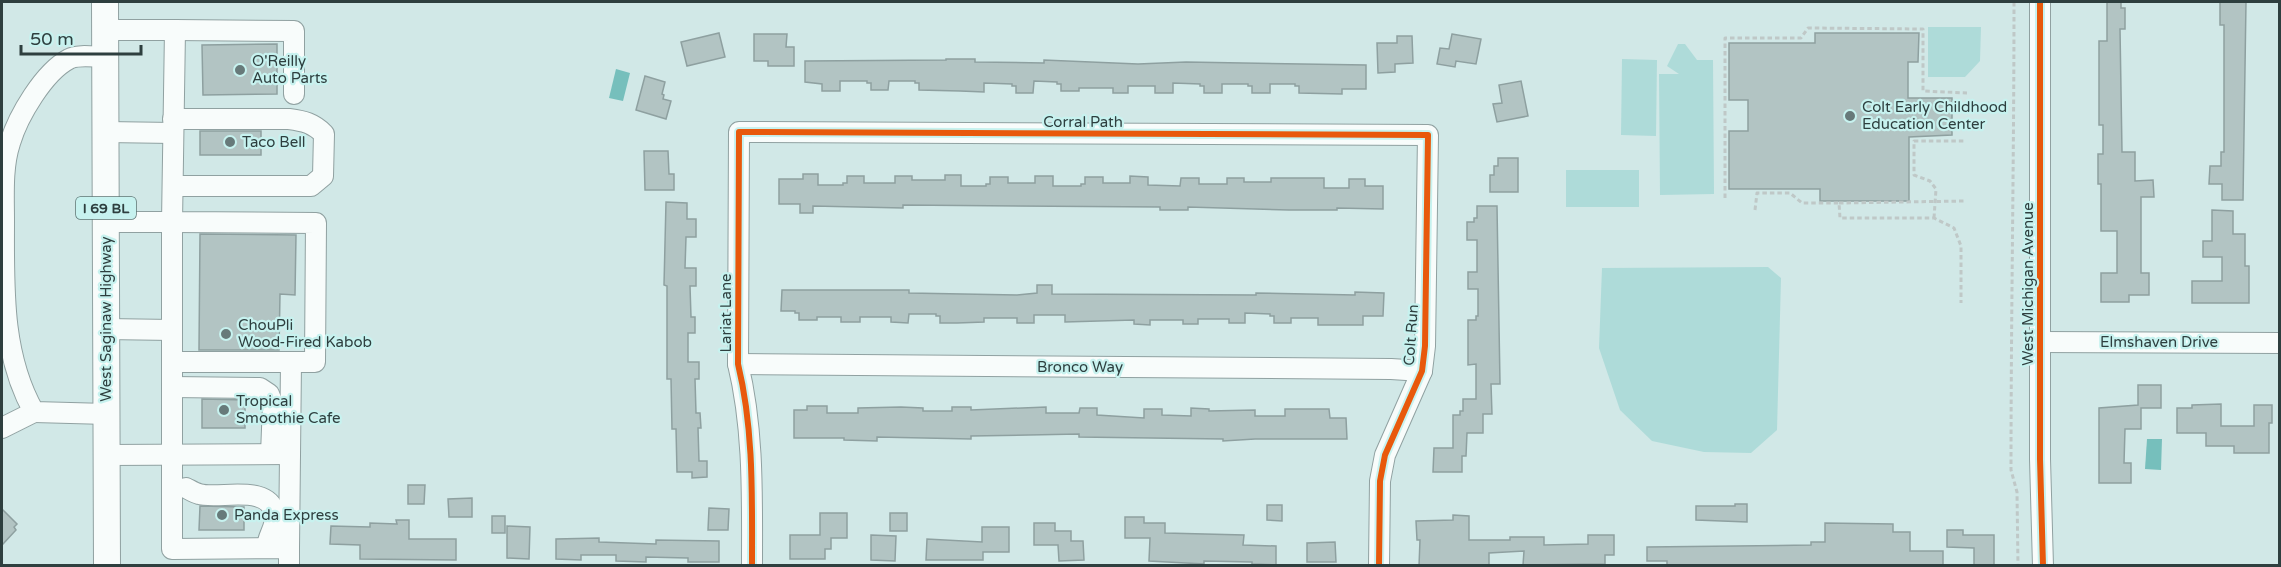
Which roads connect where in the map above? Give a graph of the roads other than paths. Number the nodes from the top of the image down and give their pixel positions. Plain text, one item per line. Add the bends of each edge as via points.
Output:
1 (105, 2) edge
2 (2040, 2) edge
3 (105, 30) junction
4 (174, 30) junction
5 (105, 57) junction
6 (294, 94) dead end
7 (173, 126) junction
8 (106, 132) junction
9 (739, 132) joint
10 (1428, 135) joint
11 (173, 186) junction
12 (106, 222) junction
13 (172, 222) junction
14 (106, 330) junction
15 (172, 330) junction
16 (2039, 342) junction
17 (2280, 343) edge
18 (172, 362) junction
19 (291, 363) junction
20 (738, 364) junction
21 (1422, 371) junction
22 (172, 387) junction
23 (34, 412) junction
24 (107, 414) junction
25 (2, 428) edge
26 (281, 454) junction
27 (107, 455) junction
28 (172, 455) junction
29 (179, 488) junction
30 (290, 488) junction
31 (267, 548) junction
32 (289, 557) edge
33 (107, 566) edge
34 (752, 566) edge
35 (1379, 566) edge
36 (2043, 566) edge

1 - 3 main road, West Saginaw Highway / I 69 BL
2 - 16 street, West Michigan Avenue
3 - 4 street
3 - 5 main road, West Saginaw Highway / I 69 BL
4 - 6 street via 294,31
4 - 7 street
5 - 8 main road, West Saginaw Highway / I 69 BL
5 - 23 street via 72,57 50,73 28,104 10,143 4,183 3,302 23,393
7 - 8 street
7 - 11 street
7 - 11 street via 289,119 305,121 324,134 323,176 311,186
8 - 12 main road, West Saginaw Highway / I 69 BL
9 - 10 street, Corral Path
9 - 20 street, Lariat Lane
10 - 21 street, Colt Run
11 - 13 street
12 - 13 street
12 - 14 main road, West Saginaw Highway / I 69 BL
13 - 15 street
13 - 19 street via 316,223 315,363
14 - 15 street
14 - 24 main road, West Saginaw Highway / I 69 BL
15 - 18 street
16 - 17 street, Elmshaven Drive
16 - 36 street, West Michigan Avenue
18 - 19 street
18 - 22 street
19 - 26 street
20 - 21 street, Bronco Way
20 - 34 street, Lariat Lane via 752,476
21 - 35 street, Colt Run via 1385,455 1380,481
22 - 26 street via 260,388 269,394 273,404
22 - 28 street
23 - 24 street
23 - 25 street
24 - 27 main road, West Saginaw Highway / I 69 BL
26 - 28 street
26 - 30 street
27 - 28 street
27 - 33 main road, West Saginaw Highway / I 69 BL
28 - 29 street
29 - 30 street
29 - 31 street via 200,495 255,495 264,500 274,509 275,516
29 - 31 street via 172,549
30 - 32 street
31 - 32 street

